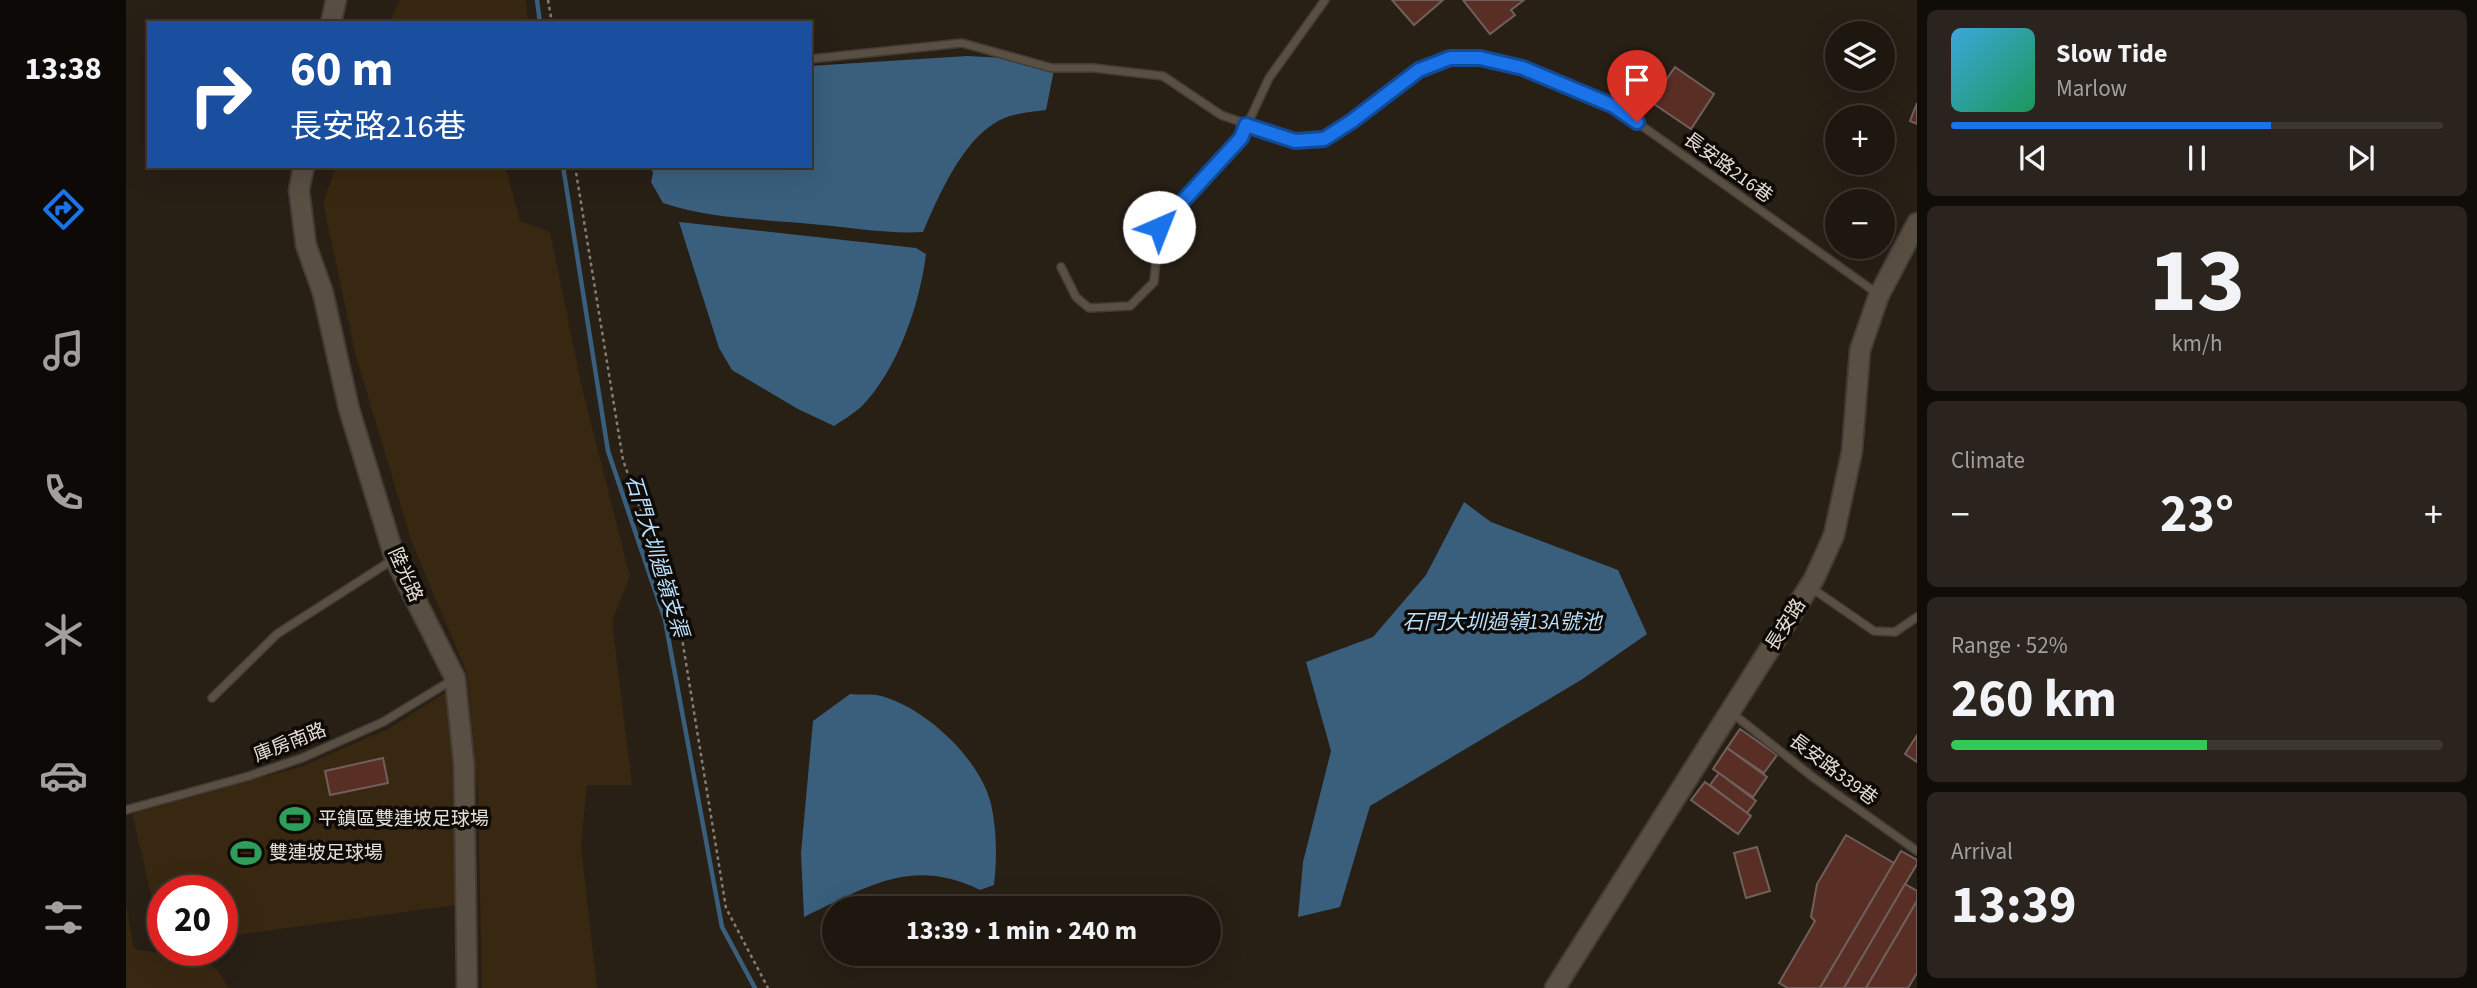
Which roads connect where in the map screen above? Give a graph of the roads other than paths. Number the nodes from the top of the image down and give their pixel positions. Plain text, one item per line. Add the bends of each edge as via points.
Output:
1 (336, 0) edge
2 (1325, 0) edge
3 (331, 21) edge
4 (812, 59) edge
5 (1246, 125) junction
6 (304, 168) edge
7 (1917, 223) edge
8 (1061, 267) dead end
9 (1879, 295) junction
10 (395, 559) junction
11 (1810, 587) junction
12 (1917, 617) edge
13 (454, 678) junction
14 (212, 698) dead end
15 (1731, 713) junction
16 (126, 810) edge
17 (1917, 851) edge
18 (467, 988) edge
19 (1555, 988) edge

1 - 3 street
2 - 5 lane via 1269,78
4 - 5 lane, 長安路216巷 via 962,43 1052,68 1163,76 1221,115
5 - 8 lane via 1241,138 1159,227 1154,282 1130,306 1089,308 1076,297
5 - 9 lane, 長安路216巷 via 1295,141 1324,139 1419,70 1450,58 1480,58 1523,68 1614,106
6 - 10 street, 陸光路 via 299,190 306,245
7 - 9 street, 長安路
9 - 11 street, 長安路 via 1860,350 1852,451 1834,536
10 - 13 street, 陸光路
10 - 14 lane via 277,634
11 - 12 lane via 1874,631 1895,632
11 - 15 street, 長安路
13 - 16 lane, 庫房南路 via 383,722 302,758
13 - 18 street, 陸光路 via 464,765
15 - 17 lane, 長安路339巷
15 - 19 street, 長安路

